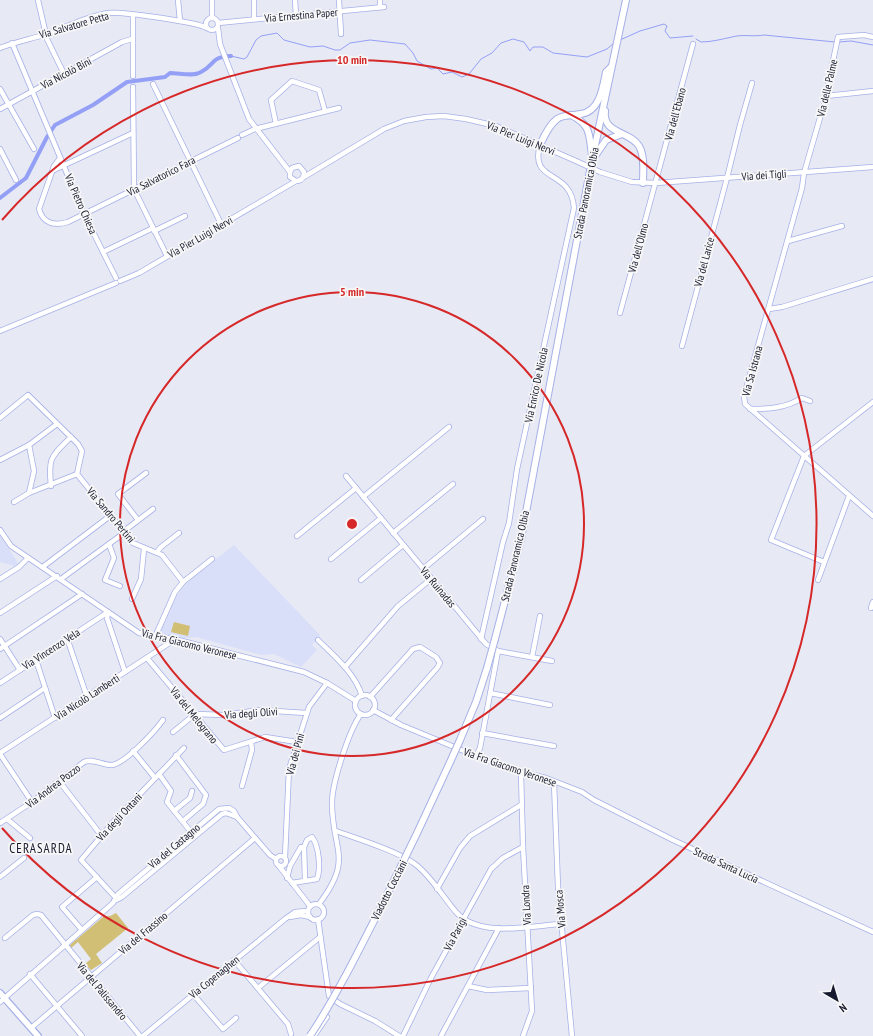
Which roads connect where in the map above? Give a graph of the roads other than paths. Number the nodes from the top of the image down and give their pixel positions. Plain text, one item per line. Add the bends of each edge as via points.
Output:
1 (38, 0) edge
2 (178, 0) edge
3 (212, 0) edge
4 (254, 0) edge
5 (295, 0) edge
6 (339, 0) edge
7 (380, 0) edge
8 (626, 0) edge
9 (339, 11) junction
10 (133, 15) junction
11 (296, 15) junction
12 (212, 18) junction
13 (254, 19) junction
14 (207, 20) junction
15 (180, 21) junction
16 (198, 24) junction
17 (218, 25) junction
18 (208, 29) junction
19 (45, 34) junction
20 (341, 34) dead end
21 (873, 37) edge
22 (132, 39) junction
23 (12, 43) junction
24 (220, 44) junction
25 (693, 44) dead end
26 (0, 48) edge
27 (611, 66) junction
28 (64, 74) junction
29 (133, 76) dead end
30 (610, 76) junction
31 (752, 83) dead end
32 (152, 84) dead end
33 (133, 87) dead end
34 (0, 89) edge
35 (33, 91) junction
36 (873, 91) edge
37 (826, 96) junction
38 (8, 105) junction
39 (339, 108) dead end
40 (0, 109) edge
41 (325, 111) junction
42 (571, 115) junction
43 (276, 124) junction
44 (255, 129) junction
45 (133, 133) junction
46 (622, 134) junction
47 (540, 145) junction
48 (34, 148) dead end
49 (0, 149) edge
50 (60, 158) junction
51 (592, 160) junction
52 (190, 161) junction
53 (64, 165) junction
54 (321, 166) junction
55 (873, 167) edge
56 (302, 168) junction
57 (54, 170) junction
58 (291, 170) junction
59 (804, 173) junction
60 (304, 177) junction
61 (727, 178) junction
62 (16, 180) dead end
63 (294, 180) junction
64 (644, 183) junction
65 (656, 183) junction
66 (134, 189) junction
67 (84, 214) junction
68 (185, 216) dead end
69 (221, 224) junction
70 (842, 226) dead end
71 (153, 229) junction
72 (788, 241) junction
73 (103, 252) junction
74 (167, 256) junction
75 (873, 278) edge
76 (117, 281) junction
77 (770, 309) junction
78 (620, 314) dead end
79 (0, 331) edge
80 (682, 346) dead end
81 (810, 401) dead end
82 (873, 402) edge
83 (750, 409) junction
84 (0, 418) edge
85 (57, 424) junction
86 (449, 427) dead end
87 (71, 437) junction
88 (29, 445) junction
89 (804, 456) junction
90 (0, 460) edge
91 (146, 473) dead end
92 (77, 474) junction
93 (346, 476) dead end
94 (453, 484) dead end
95 (50, 486) junction
96 (356, 488) junction
97 (30, 493) junction
98 (849, 496) junction
99 (363, 497) junction
100 (14, 502) dead end
101 (153, 509) dead end
102 (110, 516) junction
103 (873, 516) edge
104 (381, 518) junction
105 (483, 519) dead end
106 (138, 520) junction
107 (0, 530) edge
108 (124, 533) junction
109 (179, 533) dead end
110 (394, 533) junction
111 (297, 536) dead end
112 (109, 544) junction
113 (403, 545) junction
114 (144, 549) junction
115 (157, 552) junction
116 (28, 558) junction
117 (212, 559) dead end
118 (331, 559) dead end
119 (824, 562) junction
120 (44, 566) junction
121 (423, 569) junction
122 (56, 576) junction
123 (0, 579) edge
124 (61, 579) junction
125 (431, 579) junction
126 (361, 580) dead end
127 (818, 580) dead end
128 (183, 582) junction
129 (120, 586) dead end
130 (82, 594) junction
131 (132, 599) dead end
132 (873, 602) edge
133 (871, 608) dead end
134 (108, 612) junction
135 (0, 613) edge
136 (540, 616) dead end
137 (104, 617) junction
138 (155, 637) junction
139 (67, 638) junction
140 (0, 639) edge
141 (481, 639) junction
142 (174, 640) junction
143 (318, 640) dead end
144 (2, 647) edge
145 (498, 651) junction
146 (532, 657) junction
147 (147, 658) junction
148 (36, 660) junction
149 (552, 661) dead end
150 (345, 667) junction
151 (20, 670) junction
152 (125, 672) junction
153 (0, 683) edge
154 (327, 683) junction
155 (45, 688) junction
156 (490, 693) junction
157 (362, 696) junction
158 (87, 697) junction
159 (370, 697) junction
160 (356, 701) junction
161 (550, 705) dead end
162 (373, 710) junction
163 (306, 713) junction
164 (195, 714) junction
165 (361, 714) junction
166 (0, 718) edge
167 (55, 718) junction
168 (163, 720) dead end
169 (391, 720) junction
170 (173, 732) dead end
171 (482, 733) junction
172 (460, 740) joint
173 (251, 742) junction
174 (297, 742) junction
175 (554, 746) dead end
176 (184, 748) dead end
177 (480, 748) junction
178 (133, 751) junction
179 (0, 753) edge
180 (470, 754) junction
181 (176, 755) junction
182 (476, 756) junction
183 (484, 759) junction
184 (522, 773) junction
185 (157, 776) junction
186 (59, 782) junction
187 (554, 782) junction
188 (242, 786) dead end
189 (192, 791) dead end
190 (582, 792) joint
191 (32, 802) junction
192 (521, 805) junction
193 (174, 811) junction
194 (237, 817) junction
195 (7, 819) junction
196 (183, 821) junction
197 (0, 823) edge
198 (336, 831) junction
199 (192, 832) junction
200 (101, 835) junction
201 (30, 838) dead end
202 (255, 838) junction
203 (301, 847) dead end
204 (523, 847) junction
205 (24, 858) dead end
206 (276, 859) junction
207 (287, 862) junction
208 (279, 866) junction
209 (1, 874) edge
210 (97, 877) junction
211 (287, 878) junction
212 (305, 880) junction
213 (292, 884) junction
214 (437, 889) junction
215 (115, 899) junction
216 (319, 904) junction
217 (310, 906) junction
218 (307, 911) junction
219 (310, 917) junction
220 (463, 918) junction
221 (285, 919) junction
222 (318, 919) junction
223 (561, 924) junction
224 (528, 926) junction
225 (499, 928) junction
226 (82, 930) junction
227 (873, 932) edge
228 (320, 937) junction
229 (5, 938) dead end
230 (65, 945) junction
231 (234, 960) junction
232 (30, 974) junction
233 (90, 977) junction
234 (468, 986) junction
235 (258, 988) junction
236 (531, 988) junction
237 (193, 994) junction
238 (1, 997) edge
239 (56, 1005) junction
240 (327, 1017) dead end
241 (236, 1018) dead end
242 (31, 1028) junction
243 (292, 1035) edge
244 (38, 1036) edge
245 (82, 1036) edge
246 (140, 1036) edge
247 (143, 1036) edge
248 (310, 1036) edge
249 (314, 1036) edge
250 (399, 1036) edge
251 (403, 1036) edge
252 (441, 1036) edge
253 (522, 1036) edge
254 (572, 1036) edge

1 - 19 street
2 - 15 street
3 - 12 street
4 - 13 street
5 - 11 street
6 - 9 street
7 - 9 street, Via Ernestina Paper via 382,7
8 - 27 highway
9 - 11 street, Via Ernestina Paper
9 - 20 street
10 - 15 street, Via Salvatore Petta
10 - 19 street, Via Salvatore Petta via 109,13
10 - 22 street
11 - 13 street, Via Ernestina Paper
12 - 14 street
12 - 17 street
13 - 17 street, Via Ernestina Paper
14 - 16 street
14 - 18 street
15 - 16 street, Via Salvatore Petta
16 - 18 street, Via Salvatore Petta
17 - 18 street via 214,30
17 - 24 street, Via Salvatore Petta
18 - 24 street, Via Salvatore Petta
19 - 23 street, Via Salvatore Petta
19 - 28 street
21 - 37 street, Via delle Palme via 838,37
22 - 28 street, Via Nicolò Bini
22 - 29 street
23 - 26 street, Via Salvatore Petta
23 - 35 street, Via Pietro Chiesa
24 - 44 street, Via Salvatore Petta
25 - 65 street, Via dell'Ebano
27 - 30 highway, Strada Panoramica Olbia
27 - 42 highway via 606,72 598,102 582,114
28 - 35 street, Via Nicolò Bini
30 - 46 highway via 611,85 605,113 612,129
30 - 51 highway, Strada Panoramica Olbia
31 - 61 street, Via del Larice
32 - 52 street
33 - 45 street
34 - 38 street
35 - 38 street, Via Nicolò Bini
35 - 50 street, Via Pietro Chiesa
36 - 37 street
37 - 59 street, Via delle Palme
38 - 40 street, Via Nicolò Bini
38 - 48 street
39 - 41 street, Via Salvatorico Fara
41 - 43 street, Via Salvatorico Fara
41 - 43 street via 319,90 292,81 271,100
42 - 47 highway via 563,116 552,123
42 - 51 highway via 581,120 589,132
43 - 44 street, Via Salvatorico Fara
44 - 52 street, Via Salvatorico Fara
44 - 58 street, Via Salvatore Petta
45 - 53 street
45 - 66 street
46 - 51 highway via 606,140
46 - 64 highway via 630,137 639,146
47 - 54 street, Via Pier Luigi Nervi via 496,126 454,118 426,117 404,121 384,129
47 - 64 street, Via Pier Luigi Nervi, bridge via 619,180
47 - 141 street, Via Enrico De Nicola via 537,156 540,167 546,174 569,188 574,208 517,469 510,516
49 - 62 street
50 - 53 street, Via Pietro Chiesa
50 - 57 street
51 - 172 highway, Strada Panoramica Olbia, bridge via 521,539 487,668
52 - 66 street, Via Salvatorico Fara
52 - 69 street
53 - 57 street
53 - 67 street, Via Pietro Chiesa
54 - 56 street, Via Pier Luigi Nervi
54 - 60 street, Via Pier Luigi Nervi
55 - 59 street, Via dei Tigli
56 - 58 street, Via Pier Luigi Nervi via 299,166
56 - 60 street
57 - 67 street, Via Salvatorico Fara via 42,197 40,214 49,223 58,225
58 - 63 street
59 - 61 street, Via dei Tigli
59 - 72 street, Via Sa Istrana
60 - 63 street, Via Pier Luigi Nervi
61 - 65 street, Via dei Tigli
61 - 80 street, Via del Larice
63 - 69 street, Via Pier Luigi Nervi via 280,191
64 - 65 street, Via Pier Luigi Nervi
65 - 78 street, Via dell'Olmo
66 - 67 street, Via Salvatorico Fara
66 - 71 street
67 - 73 street, Via Pietro Chiesa
68 - 71 street
69 - 74 street, Via Pier Luigi Nervi
70 - 72 street
71 - 73 street
71 - 74 street
72 - 77 street, Via Sa Istrana
73 - 76 street, Via Pietro Chiesa
74 - 76 street, Via Pier Luigi Nervi via 139,273
75 - 77 street
76 - 79 street, Via Pier Luigi Nervi
77 - 83 street, Via Sa Istrana via 744,396 745,404
81 - 83 street via 802,398 793,404 775,409
82 - 89 street
83 - 89 street, Via Sa Istrana
84 - 85 street via 28,395
85 - 87 street
85 - 88 street
86 - 99 street
87 - 92 street via 82,451
87 - 95 street via 50,460
88 - 90 street
88 - 97 street via 34,471
89 - 98 street, Via Sa Istrana
89 - 119 street via 771,540
91 - 106 street via 118,494
92 - 95 street
92 - 102 street, Via Sandro Pertini
93 - 96 street, Via Ruinadas
94 - 110 street
95 - 97 street
96 - 99 street, Via Ruinadas
96 - 111 street
97 - 100 street
98 - 103 street, Via Sa Istrana
98 - 119 street
99 - 104 street, Via Ruinadas
101 - 106 street
102 - 108 street, Via Sandro Pertini
102 - 120 street
104 - 110 street, Via Ruinadas
104 - 118 street
105 - 121 street
106 - 108 street
107 - 116 street, Via Fra Giacomo Veronese via 11,546
108 - 112 street
108 - 114 street, Via Sandro Pertini via 133,543
109 - 115 street
110 - 113 street, Via Ruinadas
112 - 124 street
112 - 129 street via 114,558 105,580
113 - 121 street, Via Ruinadas
113 - 126 street
114 - 115 street, Via Sandro Pertini
114 - 131 street via 141,579
115 - 128 street
116 - 120 street, Via Fra Giacomo Veronese
116 - 123 street
117 - 128 street
119 - 127 street
120 - 122 street, Via Fra Giacomo Veronese
121 - 125 street, Via Ruinadas
122 - 124 street, Via Fra Giacomo Veronese
122 - 135 street
124 - 130 street, Via Fra Giacomo Veronese
125 - 141 street, Via Ruinadas
125 - 150 street via 398,606
128 - 138 street via 173,596
130 - 134 street, Via Fra Giacomo Veronese
130 - 144 street
132 - 133 street
134 - 137 street, Via Vincenzo Vela
134 - 138 street, Via Fra Giacomo Veronese via 139,633
136 - 146 street
137 - 139 street, Via Vincenzo Vela
137 - 152 street
138 - 142 street, Via Fra Giacomo Veronese
139 - 148 street, Via Vincenzo Vela
139 - 158 street
140 - 144 street
141 - 145 street, Via Ruinadas
142 - 147 street, Via Nicolò Lamberti
142 - 154 street, Via Fra Giacomo Veronese via 304,672
143 - 150 street
144 - 151 street
145 - 146 street, Via Ruinadas
145 - 156 street
146 - 149 street, Via Ruinadas
147 - 152 street, Via Nicolò Lamberti
147 - 164 street, Via del Melograno
148 - 151 street, Via Vincenzo Vela
148 - 155 street
150 - 157 street via 358,685
151 - 153 street, Via Vincenzo Vela
152 - 158 street, Via Nicolò Lamberti
154 - 160 street, Via Fra Giacomo Veronese
154 - 163 street, Via dei Pini
155 - 166 street
155 - 167 street
156 - 161 street
156 - 171 street
157 - 159 street
157 - 160 street
158 - 167 street, Via Nicolò Lamberti
159 - 162 street via 374,702
159 - 169 street via 414,648 420,647 436,657 440,662 437,668
160 - 165 street via 356,707
162 - 165 street
162 - 169 street, Via Fra Giacomo Veronese
163 - 164 street, Via degli Olivi via 260,710 224,715
163 - 174 street, Via dei Pini
164 - 170 street
164 - 173 street, Via del Melograno via 224,750
165 - 198 street via 350,733 333,794 332,808
167 - 179 street, Via Nicolò Lamberti
168 - 178 street, Via Andrea Pozzo via 151,736
169 - 180 street, Via Fra Giacomo Veronese
171 - 175 street
171 - 177 street
172 - 248 highway, Viadotto Cocciani, bridge via 429,811 380,909 336,994
173 - 174 street, Via del Melograno via 265,737
173 - 188 street via 252,750
174 - 207 street, Via dei Pini via 289,769
176 - 181 street, Via degli Ontani
177 - 180 street
177 - 182 street
177 - 183 street
178 - 185 street
178 - 186 street, Via Andrea Pozzo via 115,765 87,761
179 - 191 street
180 - 182 street, Via Fra Giacomo Veronese
181 - 185 street, Via degli Ontani
181 - 196 street via 206,795 203,804
182 - 183 street, Via Fra Giacomo Veronese
183 - 184 street, Via Fra Giacomo Veronese
184 - 187 street, Via Fra Giacomo Veronese
184 - 192 street, Via Londra
185 - 193 street via 171,791 166,802
185 - 200 street, Via degli Ontani
186 - 191 street, Via Andrea Pozzo
186 - 200 street
187 - 190 street, Via Fra Giacomo Veronese
187 - 223 street, Via Mosca
189 - 193 street via 190,798
190 - 227 street, Strada Santa Lucia via 673,840
191 - 195 street, Via Andrea Pozzo
192 - 204 street, Via Londra
192 - 214 street via 470,836 460,848
193 - 196 street
194 - 199 street, Via del Castagno via 229,808 219,809
194 - 202 street, Via del Castagno
194 - 215 street, Via del Castagno via 222,814 127,894
195 - 197 street, Via Andrea Pozzo
195 - 201 street
196 - 199 street
198 - 214 street via 410,861
198 - 216 street via 340,855 339,869 334,883
199 - 215 street, Via del Castagno
200 - 210 street, Via degli Ontani via 81,860
202 - 206 street, Via del Castagno
202 - 233 street, Via del Frassino
203 - 207 street, Via dei Pini
204 - 220 street, Via Parigi via 494,865
204 - 224 street, Via Londra
205 - 209 street
206 - 207 street via 281,856
206 - 208 street
207 - 208 street
207 - 211 street, Via dei Pini
208 - 211 street
210 - 215 street
210 - 226 street via 62,907
211 - 213 street
212 - 212 street via 304,847 307,840 312,838 316,848 318,877 315,880
212 - 213 street
213 - 217 street
214 - 220 street
215 - 226 street, Via del Castagno
216 - 217 street via 314,903
216 - 222 street via 324,911
217 - 218 street
218 - 219 street
218 - 221 street, Via Copenaghen via 295,912
219 - 221 street
219 - 222 street
220 - 225 street via 482,926
220 - 251 street, Via Parigi
221 - 231 street, Via Copenaghen
222 - 228 street
223 - 224 street
223 - 254 street, Via Mosca
224 - 225 street
224 - 236 street, Via Londra
225 - 234 street
226 - 230 street, Via del Castagno
228 - 235 street
228 - 250 street via 328,993 331,998
229 - 230 street, Via del Palissandro via 37,914
230 - 232 street, Via del Castagno
230 - 233 street, Via del Palissandro
231 - 235 street
231 - 237 street, Via Copenaghen
232 - 238 street, Via del Castagno
232 - 239 street
233 - 239 street, Via del Frassino
233 - 246 street, Via del Palissandro
234 - 236 street via 486,990
234 - 252 street
235 - 243 street via 288,1024
236 - 253 street, Via Londra via 531,1015
237 - 241 street via 223,1029
237 - 247 street, Via Copenaghen
238 - 242 main road
239 - 242 street, Via del Frassino
239 - 245 street
240 - 249 street
242 - 244 main road

